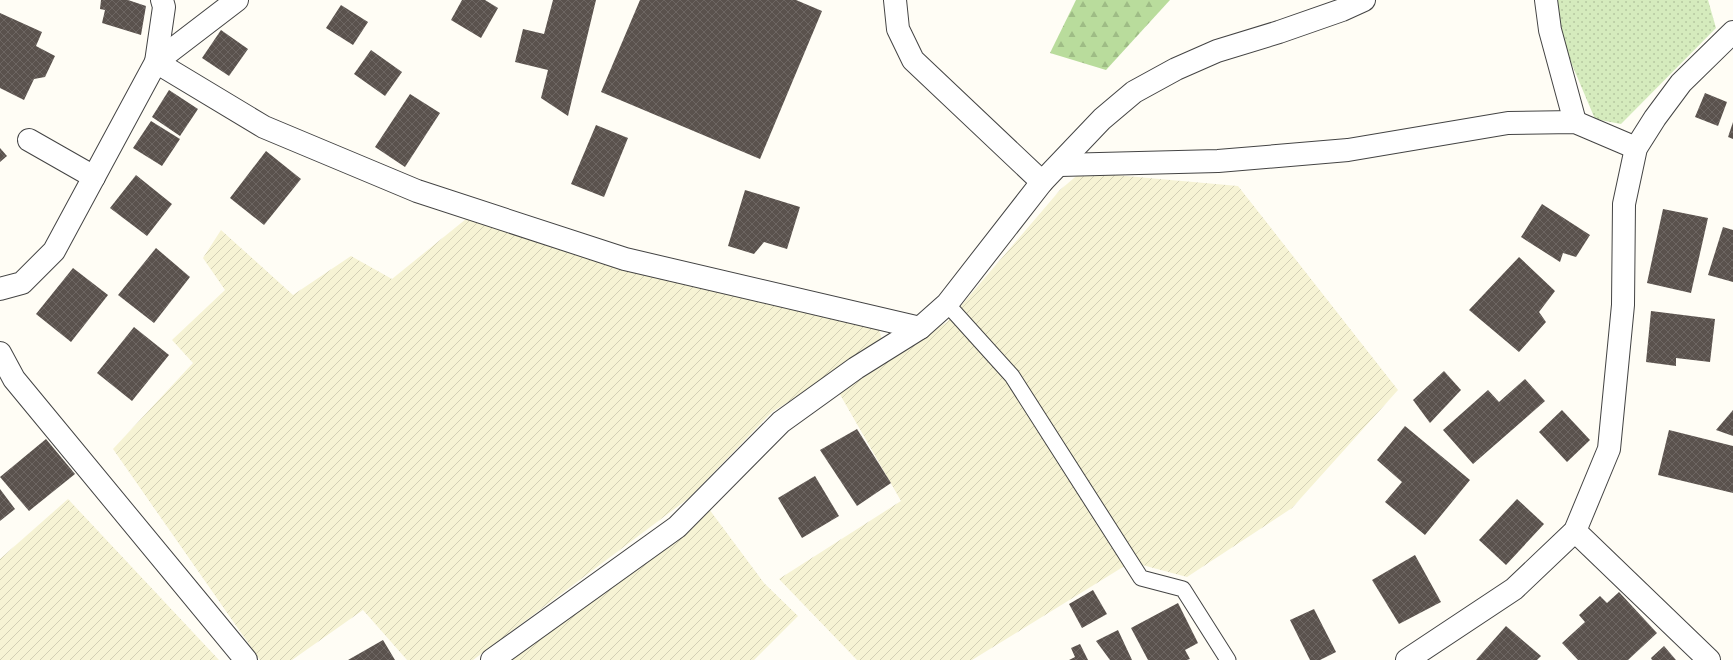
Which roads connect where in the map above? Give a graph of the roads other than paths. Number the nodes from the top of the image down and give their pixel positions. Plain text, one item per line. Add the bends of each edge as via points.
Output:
1 (162, 0) edge
2 (237, 0) edge
3 (895, 0) edge
4 (1364, 0) edge
5 (1546, 0) edge
6 (1733, 32) edge
7 (156, 62) junction
8 (1575, 122) junction
9 (29, 140) dead end
10 (1636, 148) junction
11 (1060, 165) junction
12 (94, 177) junction
13 (1042, 182) junction
14 (0, 289) edge
15 (947, 304) junction
16 (920, 328) junction
17 (0, 354) edge
18 (1575, 531) junction
19 (246, 660) edge
20 (492, 660) edge
21 (1228, 660) edge
22 (1407, 660) edge
23 (1709, 660) edge

1 - 7 street via 164,7
2 - 7 street
3 - 13 street via 898,29 914,60
4 - 11 street via 1286,30 1217,51 1176,69 1134,92 1102,119
5 - 8 street via 1550,30
6 - 10 street via 1681,83
7 - 12 street
7 - 16 street via 264,127 417,191 625,259
8 - 10 street
8 - 11 street via 1508,123 1348,150 1218,161
9 - 12 street
10 - 18 street via 1624,204 1623,305 1609,449
11 - 13 street
12 - 14 street via 54,251 22,283
13 - 15 street
15 - 16 street
15 - 21 lane via 1012,376 1141,578 1183,589
16 - 20 street via 856,368 780,422 677,527
17 - 19 street via 14,379
18 - 22 street via 1514,589
18 - 23 street

